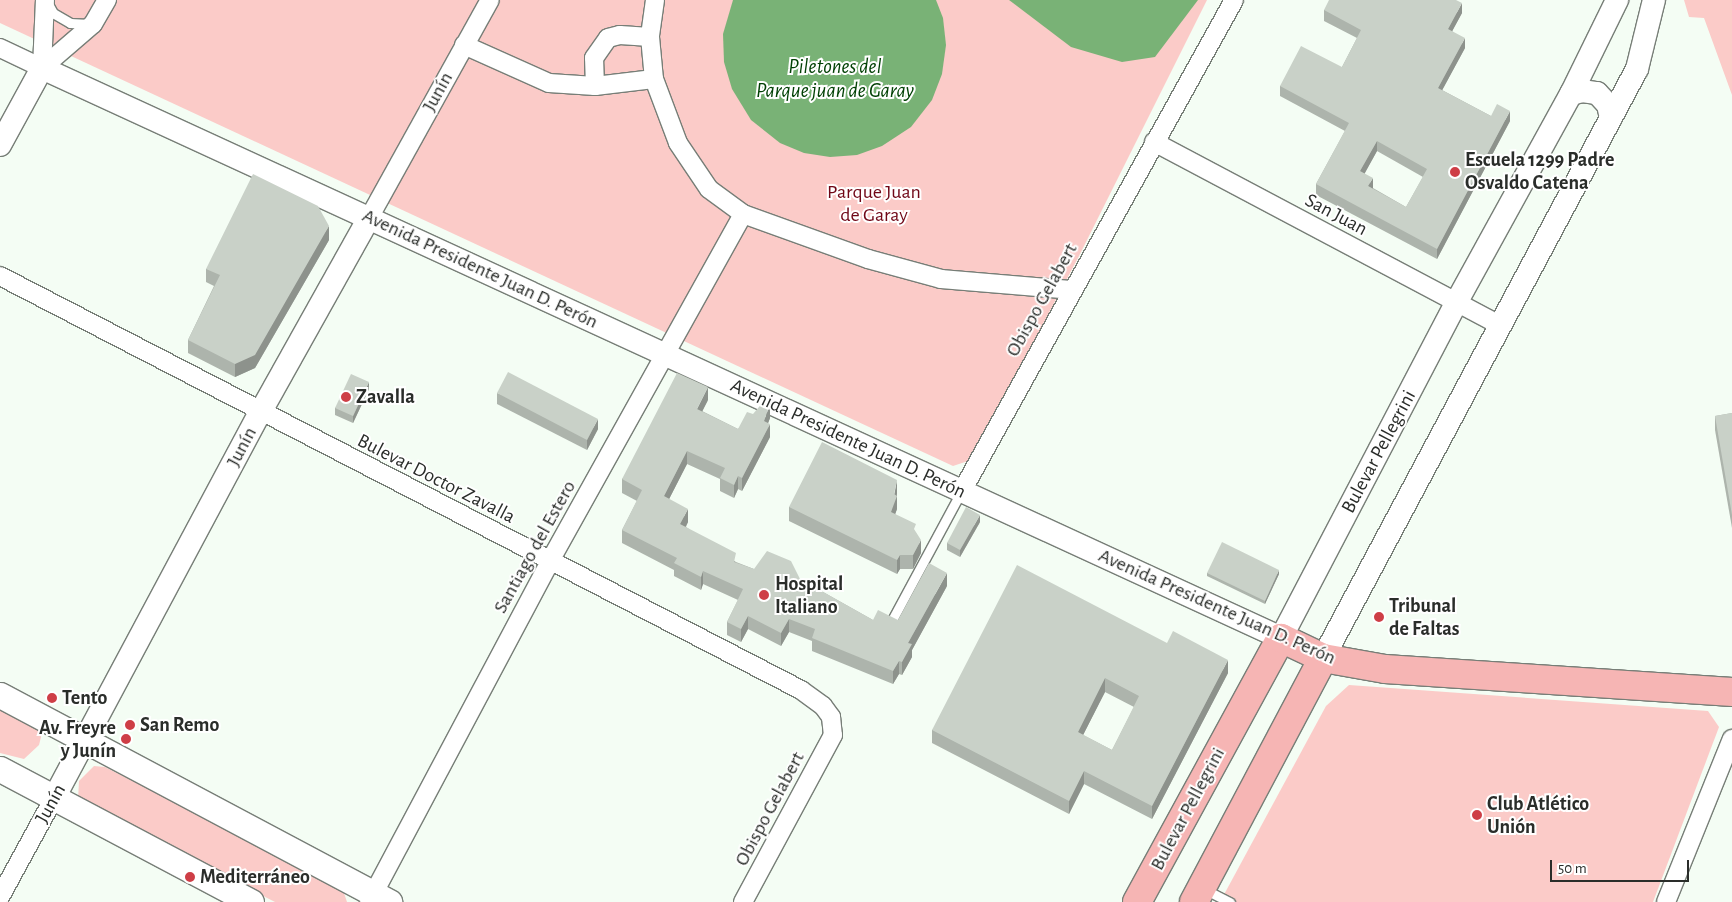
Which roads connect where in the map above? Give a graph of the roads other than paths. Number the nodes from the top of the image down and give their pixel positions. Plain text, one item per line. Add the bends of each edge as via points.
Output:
1 (45, 0) edge
2 (107, 0) edge
3 (490, 0) edge
4 (655, 0) edge
5 (1234, 0) edge
6 (1617, 0) edge
7 (1654, 0) edge
8 (93, 24) junction
9 (650, 38) junction
10 (464, 45) junction
11 (0, 48) edge
12 (42, 68) junction
13 (654, 79) junction
14 (596, 86) junction
15 (1571, 94) junction
16 (1610, 118) junction
17 (1154, 142) junction
18 (0, 145) edge
19 (743, 214) junction
20 (369, 218) junction
21 (0, 276) edge
22 (1071, 290) junction
23 (1456, 303) junction
24 (1500, 325) junction
25 (666, 354) junction
26 (260, 413) junction
27 (962, 492) junction
28 (550, 561) junction
29 (891, 622) edge
30 (1280, 638) junction
31 (1323, 658) junction
32 (1732, 692) edge
33 (0, 695) edge
34 (833, 735) joint
35 (1732, 739) edge
36 (86, 742) junction
37 (0, 769) edge
38 (54, 798) junction
39 (1198, 895) edge
40 (0, 897) edge
41 (377, 899) edge
42 (251, 902) edge
43 (743, 902) edge
44 (1137, 902) edge
45 (1230, 902) edge
46 (1666, 902) edge

1 - 8 lane via 53,13 70,23
1 - 12 street
2 - 8 street
3 - 10 street, Junín
4 - 9 street
5 - 17 street, Obispo Gelabert
6 - 15 street, Bulevar Pellegrini
7 - 16 street via 1637,69
8 - 12 street
9 - 13 street
9 - 14 street via 608,38 594,58
10 - 14 street via 536,80 566,86
10 - 20 street, Junín
11 - 12 street, Avenida Presidente Juan D. Perón
12 - 18 street
12 - 20 street, Avenida Presidente Juan D. Perón
13 - 14 street
13 - 19 street via 678,143 691,167 709,189
15 - 16 street via 1597,92 1608,105
15 - 23 street, Bulevar Pellegrini
16 - 24 street
17 - 22 street, Obispo Gelabert
17 - 23 street, San Juan
19 - 22 street via 868,259 925,275
19 - 25 street, Santiago del Estero
20 - 25 street, Avenida Presidente Juan D. Perón
20 - 26 street, Junín
21 - 26 street, Bulevar Doctor Zavalla
22 - 27 street, Obispo Gelabert
23 - 24 street, San Juan
23 - 30 street, Bulevar Pellegrini
24 - 31 street
25 - 27 street, Avenida Presidente Juan D. Perón
25 - 28 street, Santiago del Estero
26 - 28 street, Bulevar Doctor Zavalla
26 - 36 street, Junín
27 - 29 lane, Obispo Gelabert
27 - 30 street, Avenida Presidente Juan D. Perón
28 - 34 street, Bulevar Doctor Zavalla via 801,690 823,706 831,717
28 - 41 street, Santiago del Estero
30 - 31 main road, Avenida Presidente Juan D. Perón
30 - 44 main road, Bulevar Pellegrini
31 - 32 main road, Avenida Presidente Juan D. Perón via 1386,669
31 - 39 main road
33 - 36 main road
34 - 43 street, Obispo Gelabert
35 - 46 street
36 - 38 street, Junín
36 - 41 main road
37 - 38 main road
38 - 40 street, Junín
38 - 42 main road
39 - 45 lane

